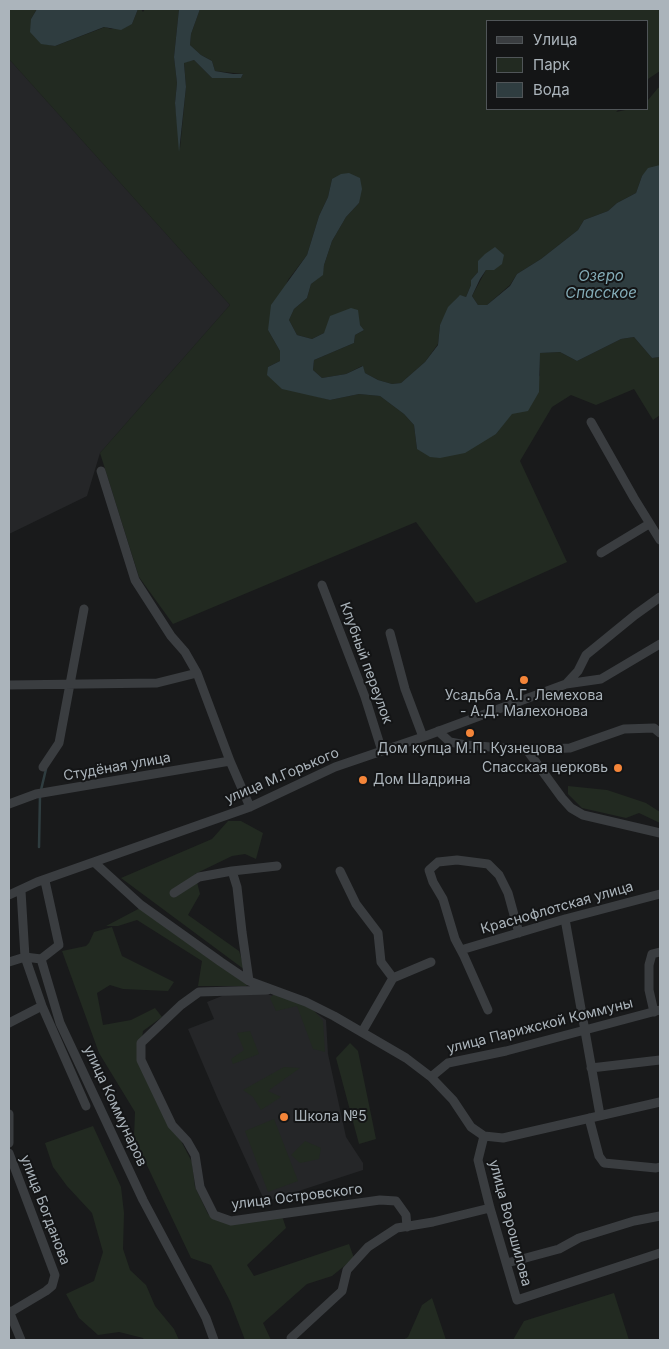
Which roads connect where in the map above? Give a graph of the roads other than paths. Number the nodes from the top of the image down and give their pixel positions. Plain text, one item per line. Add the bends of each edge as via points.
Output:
1 (591, 422) dead end
2 (101, 471) dead end
3 (649, 524) junction
4 (660, 540) edge
5 (601, 552) dead end
6 (322, 585) dead end
7 (660, 597) edge
8 (84, 609) dead end
9 (390, 633) dead end
10 (660, 644) edge
11 (197, 673) junction
12 (71, 684) junction
13 (566, 684) junction
14 (9, 685) edge
15 (657, 731) edge
16 (438, 732) junction
17 (423, 737) junction
18 (382, 750) junction
19 (527, 750) junction
20 (230, 761) junction
21 (44, 767) dead end
22 (9, 804) edge
23 (250, 807) junction
24 (660, 833) edge
25 (95, 863) junction
26 (277, 866) dead end
27 (232, 871) junction
28 (340, 871) dead end
29 (45, 881) junction
30 (21, 891) junction
31 (174, 893) dead end
32 (660, 894) edge
33 (9, 895) edge
34 (565, 919) junction
35 (519, 933) junction
36 (461, 950) junction
37 (660, 952) edge
38 (25, 957) junction
39 (41, 959) junction
40 (9, 962) edge
41 (431, 962) dead end
42 (393, 978) junction
43 (249, 981) junction
44 (271, 990) junction
45 (42, 1006) junction
46 (488, 1010) dead end
47 (657, 1011) edge
48 (9, 1023) edge
49 (585, 1029) junction
50 (362, 1032) junction
51 (660, 1060) edge
52 (592, 1068) junction
53 (431, 1077) junction
54 (660, 1102) edge
55 (86, 1106) dead end
56 (9, 1114) edge
57 (600, 1115) junction
58 (589, 1118) junction
59 (484, 1136) junction
60 (9, 1143) edge
61 (9, 1154) edge
62 (660, 1167) edge
63 (490, 1208) junction
64 (660, 1216) edge
65 (407, 1227) junction
66 (660, 1253) edge
67 (507, 1263) junction
68 (9, 1312) edge
69 (291, 1338) dead end
70 (21, 1340) edge
71 (214, 1340) edge

1 - 3 street
2 - 11 street via 134,580
3 - 4 street
3 - 5 street
6 - 18 street, Клубный переулок
7 - 13 street via 586,656
8 - 12 street
9 - 17 street via 405,689
10 - 13 street, улица М.Горького via 601,679
11 - 12 street via 157,683
11 - 20 street
12 - 14 street
12 - 21 street via 59,743
13 - 16 street, улица М.Горького
15 - 19 street via 624,729 570,748
16 - 17 street, улица М.Горького
16 - 19 street via 450,742
17 - 18 street, улица М.Горького
18 - 23 street, улица М.Горького via 335,767
19 - 24 street via 562,798 583,815
20 - 22 street, Студёная улица via 36,794
20 - 23 street
23 - 25 street, улица М.Горького
25 - 29 street, улица М.Горького
25 - 43 street via 142,905
26 - 27 street
27 - 31 street via 199,878
27 - 43 street
28 - 42 street via 356,904 378,933 381,962
29 - 30 street, улица М.Горького
29 - 39 street via 59,946
30 - 33 street, улица М.Горького
30 - 38 street, улица Коммунаров
32 - 34 street, Краснофлотская улица
34 - 35 street, Краснофлотская улица
34 - 49 street
35 - 36 street, Краснофлотская улица
35 - 36 street via 500,875 488,864 458,860 438,862 430,870 433,882 443,899
36 - 46 street
37 - 47 street via 652,954 649,965 649,990
38 - 39 street
38 - 40 street
38 - 45 street, улица Коммунаров
39 - 71 street, улица Коммунаров via 60,1023 143,1200 206,1318
41 - 42 street
42 - 50 street
43 - 44 street
44 - 50 street via 306,1002
44 - 65 street, улица Островского via 199,992 142,1043 141,1060 172,1125 195,1155 200,1187 214,1215 231,1220 380,1200 396,1201 406,1215
45 - 48 street
45 - 55 street, улица Коммунаров
47 - 49 street, улица Парижской Коммуны
49 - 52 street
49 - 53 street, улица Парижской Коммуны via 506,1051 448,1062
50 - 53 street
51 - 52 street
52 - 57 street
53 - 59 street via 453,1100 471,1127
54 - 57 street
56 - 60 street, улица Богданова
57 - 58 street
58 - 59 street via 503,1138
58 - 62 street via 599,1156 604,1163
59 - 63 street, улица Ворошилова via 478,1160
61 - 68 street, улица Богданова via 55,1275 52,1286 46,1291
63 - 65 street
63 - 67 street, улица Ворошилова
64 - 67 street via 634,1221 579,1238 559,1249
65 - 69 street via 397,1228 368,1247 347,1270 342,1291
66 - 67 street, улица Ворошилова via 517,1300
68 - 70 street

